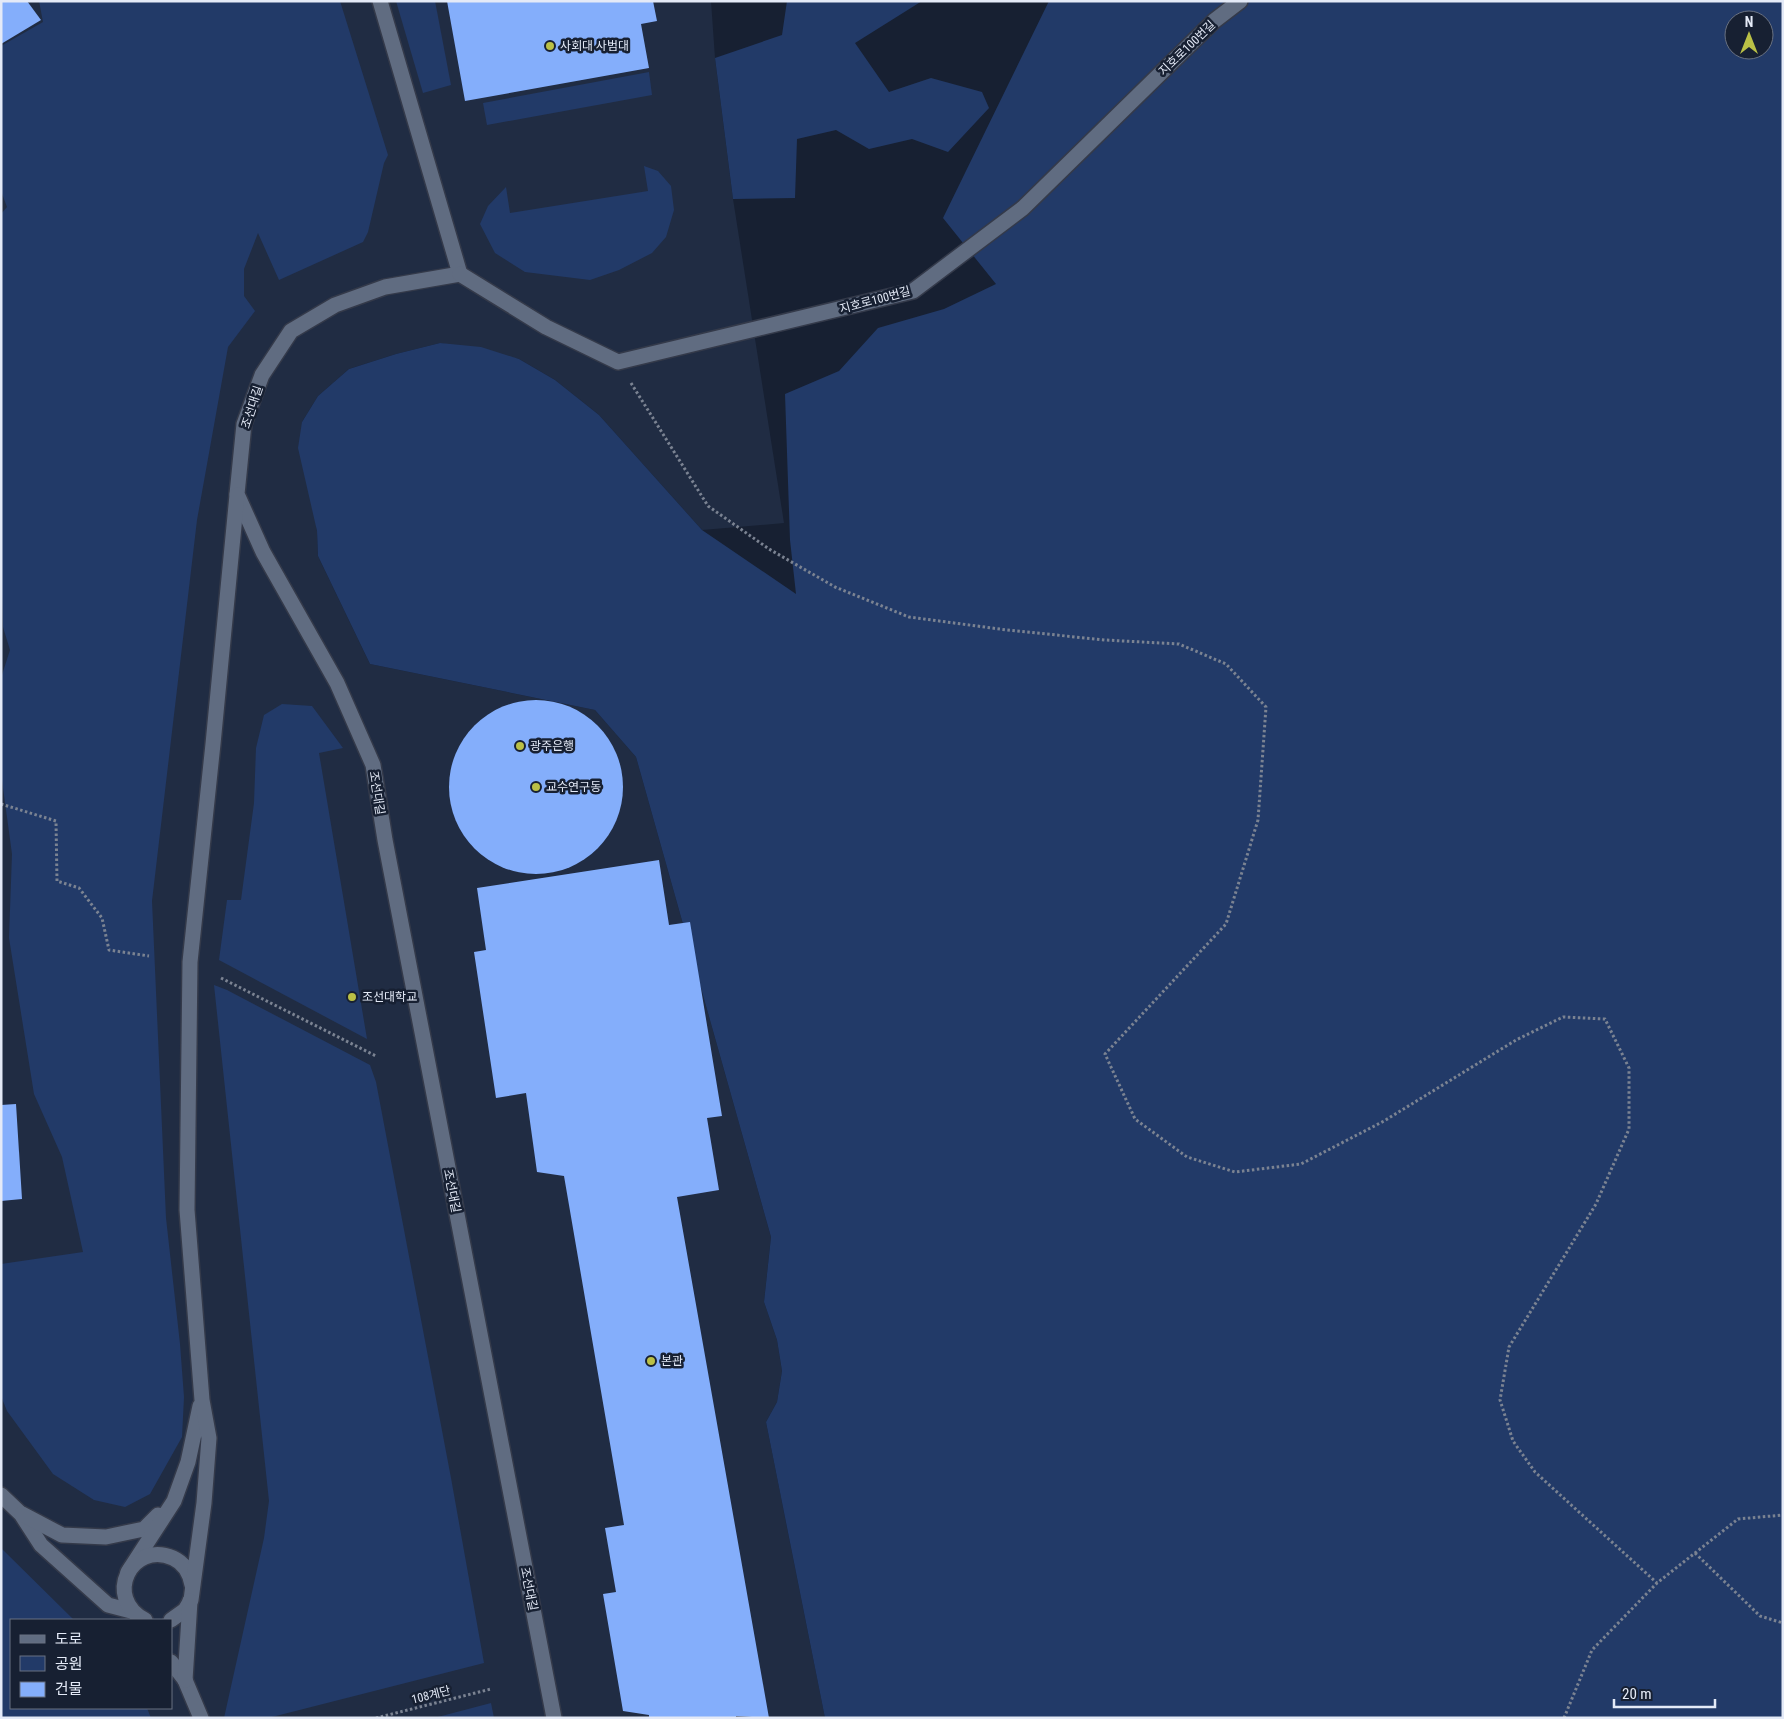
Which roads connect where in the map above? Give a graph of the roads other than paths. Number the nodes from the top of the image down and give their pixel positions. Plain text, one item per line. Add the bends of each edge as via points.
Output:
1 (380, 1) edge
2 (1240, 1) edge
3 (460, 274) junction
4 (237, 494) junction
5 (202, 1400) junction
6 (1, 1495) edge
7 (174, 1501) junction
8 (21, 1514) junction
9 (106, 1536) junction
10 (143, 1548) junction
11 (168, 1556) junction
12 (128, 1572) junction
13 (192, 1595) junction
14 (138, 1617) edge
15 (172, 1619) edge
16 (172, 1663) edge
17 (185, 1680) junction
18 (202, 1718) edge
19 (554, 1718) edge

1 - 3 street
2 - 3 street, 지호로100번길 via 1214,21 1023,208 913,291 618,362 546,327
3 - 4 street, 조선대길 via 385,287 335,305 291,330 262,375 244,424
4 - 5 street via 190,962 187,1210
4 - 19 street, 조선대길 via 263,552 337,683 372,765
5 - 7 street via 188,1462
5 - 13 street via 209,1438
6 - 8 street
7 - 9 street via 144,1529
7 - 10 street
8 - 9 street via 62,1535
8 - 14 street via 41,1545 108,1605
9 - 10 street
10 - 11 street
10 - 12 street
11 - 12 street via 156,1554 145,1557
11 - 13 street via 186,1568 191,1578
12 - 14 street via 124,1594
13 - 15 street via 186,1610
13 - 17 street
16 - 17 street
17 - 18 street

